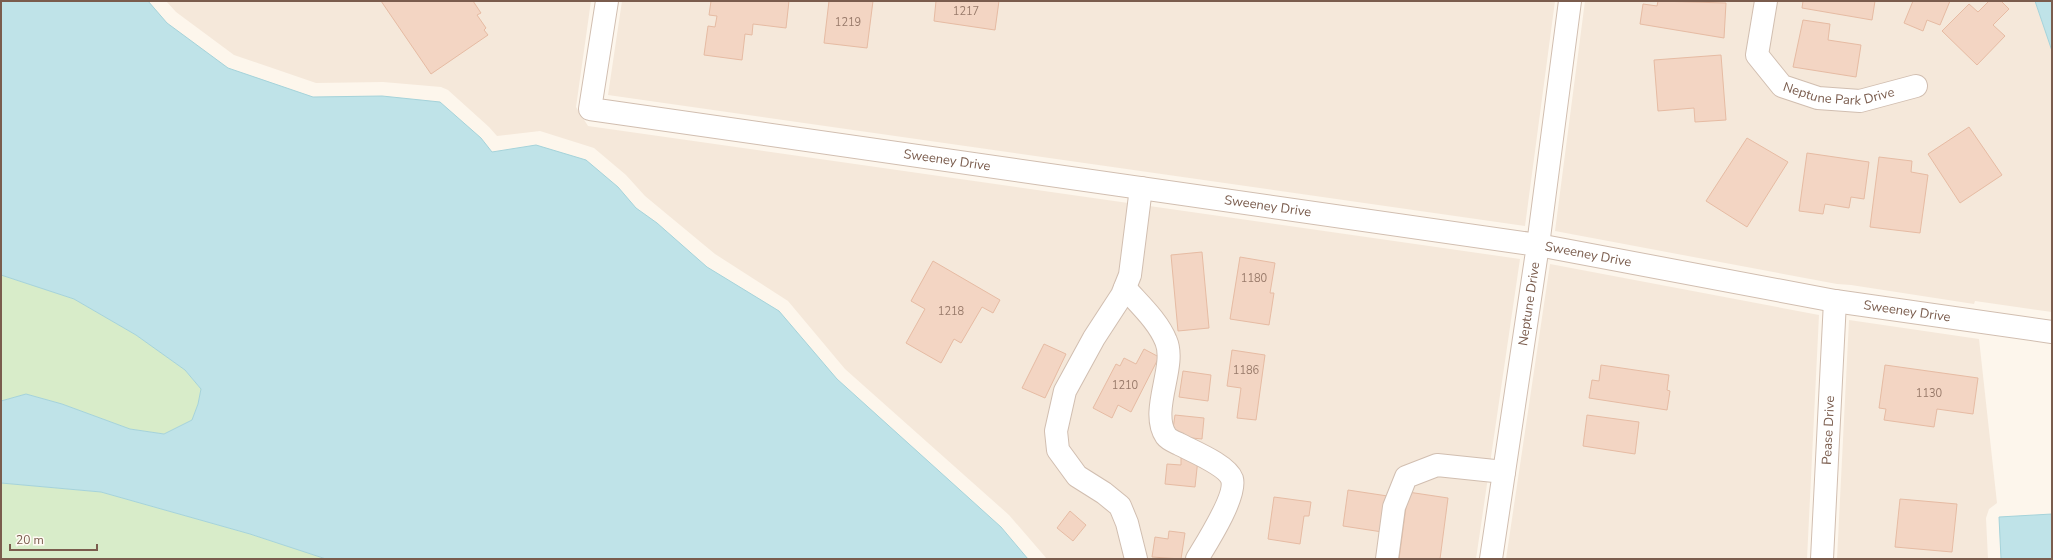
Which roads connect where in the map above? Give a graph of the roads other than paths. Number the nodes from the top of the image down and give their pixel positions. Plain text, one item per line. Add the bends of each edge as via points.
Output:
1 (606, 1) edge
2 (1570, 1) edge
3 (1766, 1) edge
4 (1916, 86) dead end
5 (1141, 188) junction
6 (1538, 245) junction
7 (1125, 288) junction
8 (1835, 301) junction
9 (2052, 332) edge
10 (1504, 472) junction
11 (1136, 559) edge
12 (1196, 559) edge
13 (1387, 559) edge
14 (1491, 559) edge
15 (1822, 559) edge

1 - 5 street, Sweeney Drive via 590,109
2 - 6 street, Neptune Drive
3 - 4 street, Neptune Park Drive via 1757,55 1782,86 1818,98 1860,100
5 - 6 street, Sweeney Drive
5 - 7 street via 1130,275
6 - 8 street, Sweeney Drive
6 - 10 street, Neptune Drive
7 - 11 street via 1065,391 1056,431 1058,450 1077,476 1120,506
7 - 12 street via 1167,341 1168,356 1161,424 1167,438 1211,461 1226,471 1232,479 1232,490 1218,524
8 - 9 street, Sweeney Drive
8 - 15 street, Pease Drive
10 - 13 street via 1437,465 1406,477 1394,507
10 - 14 street, Neptune Drive

